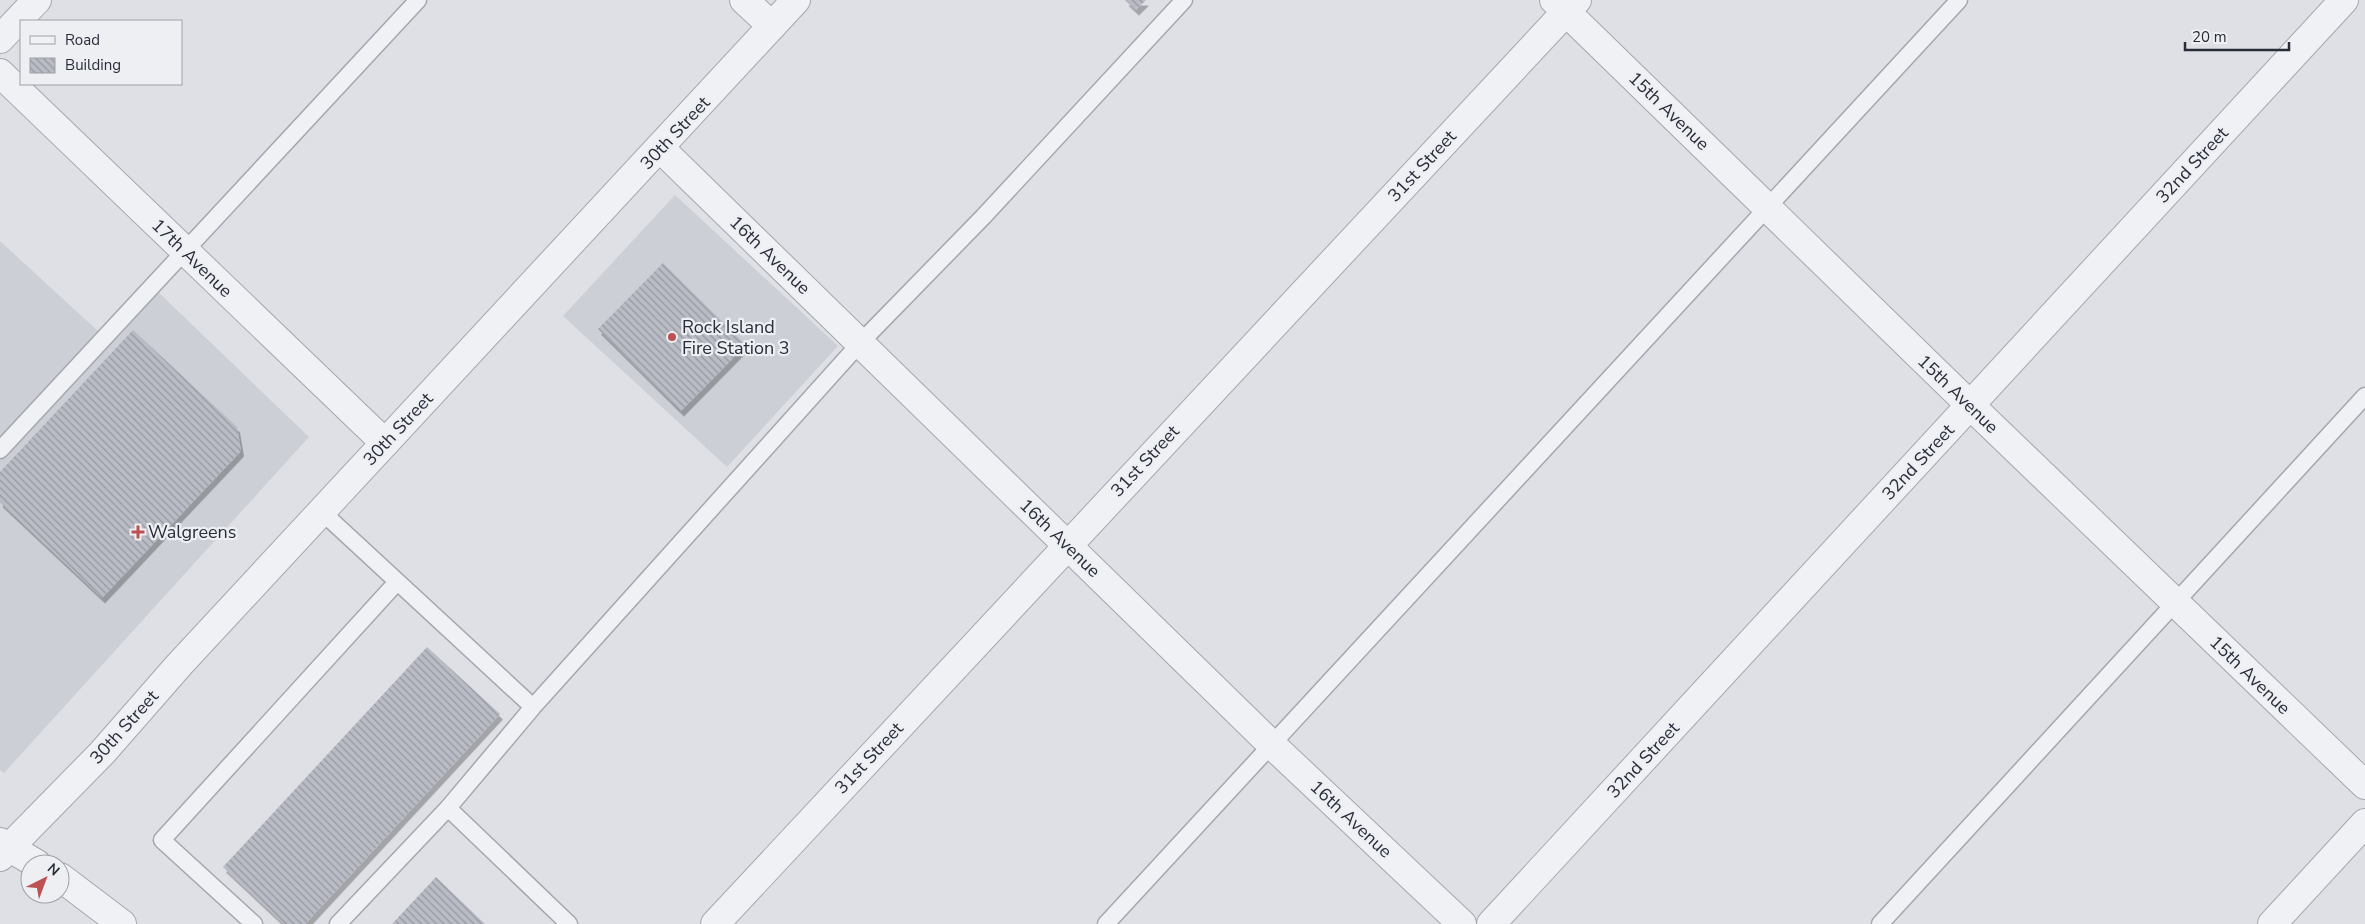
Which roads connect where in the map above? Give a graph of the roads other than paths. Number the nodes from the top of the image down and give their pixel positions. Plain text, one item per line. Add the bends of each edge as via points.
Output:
1 (37, 0) edge
2 (418, 0) edge
3 (744, 0) edge
4 (796, 0) edge
5 (1184, 0) edge
6 (1958, 0) edge
7 (2344, 0) edge
8 (1566, 4) edge
9 (772, 26) junction
10 (0, 39) edge
11 (0, 73) edge
12 (660, 148) junction
13 (1768, 207) junction
14 (184, 250) junction
15 (861, 342) junction
16 (2365, 396) edge
17 (1971, 406) junction
18 (385, 443) junction
19 (0, 450) edge
20 (321, 511) junction
21 (1067, 545) junction
22 (397, 582) junction
23 (2175, 603) junction
24 (533, 708) junction
25 (1272, 745) junction
26 (2365, 784) edge
27 (448, 808) junction
28 (2365, 823) edge
29 (3, 849) edge
30 (20, 856) edge
31 (70, 885) edge
32 (121, 924) edge
33 (254, 924) edge
34 (338, 924) edge
35 (569, 924) edge
36 (715, 924) edge
37 (1106, 924) edge
38 (1462, 924) edge
39 (1491, 924) edge
40 (1880, 924) edge
41 (2272, 924) edge

1 - 10 street
2 - 14 lane
3 - 9 street
4 - 9 street, 30th Street
5 - 15 lane via 983,217
6 - 13 lane
7 - 17 street, 32nd Street
8 - 13 street, 15th Avenue
8 - 21 street, 31st Street
9 - 12 street, 30th Street
11 - 14 street, 17th Avenue
12 - 15 street, 16th Avenue
12 - 18 street, 30th Street
13 - 17 street, 15th Avenue
13 - 25 lane
14 - 18 street, 17th Avenue
14 - 19 lane
15 - 21 street, 16th Avenue
15 - 24 lane
16 - 23 lane
17 - 23 street, 15th Avenue
17 - 39 street, 32nd Street
18 - 20 street, 30th Street
20 - 22 lane
20 - 29 street, 30th Street via 102,753
21 - 25 street, 16th Avenue
21 - 36 street, 31st Street
22 - 24 lane
22 - 33 lane via 162,840
23 - 26 street, 15th Avenue
23 - 40 lane
24 - 27 lane
25 - 37 lane
25 - 38 street, 16th Avenue
27 - 34 lane
27 - 35 lane
28 - 41 street
29 - 30 street
31 - 32 street

